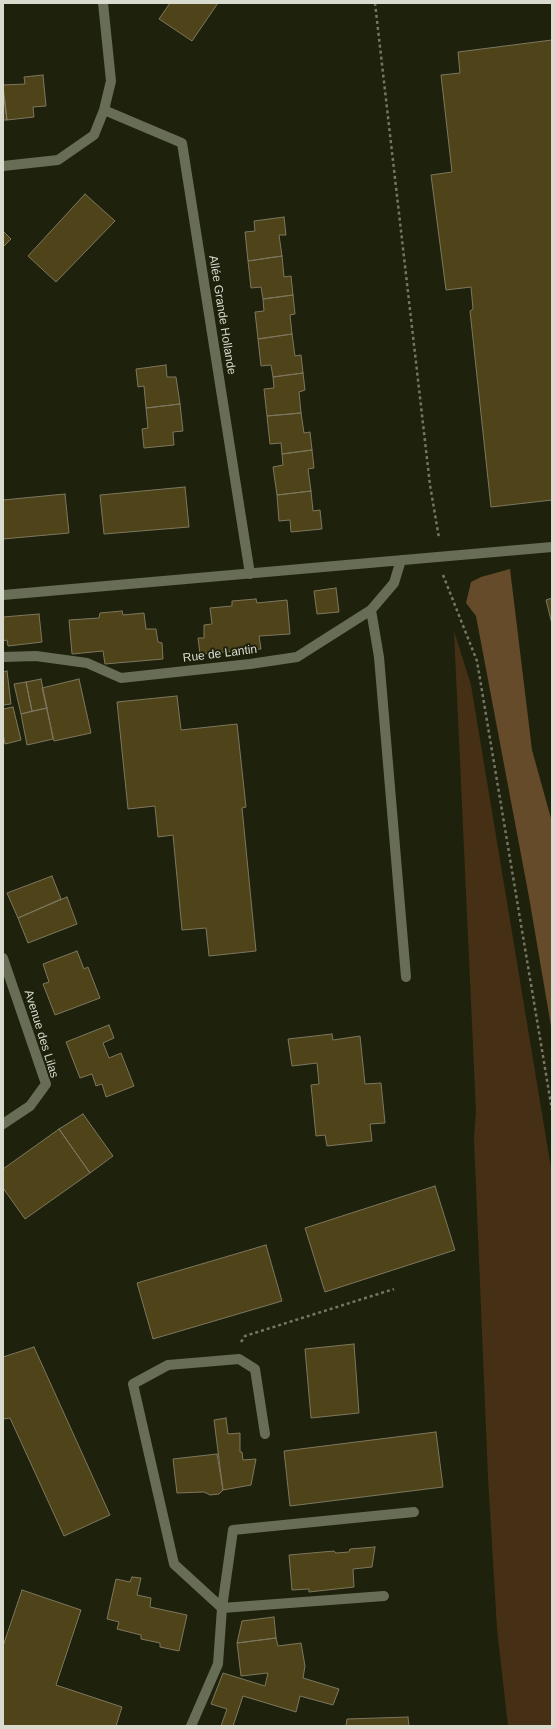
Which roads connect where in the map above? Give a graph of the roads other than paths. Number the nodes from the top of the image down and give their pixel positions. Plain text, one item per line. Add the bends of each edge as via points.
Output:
1 (103, 3) edge
2 (104, 110) junction
3 (3, 166) edge
4 (552, 547) edge
5 (401, 560) junction
6 (250, 574) junction
7 (3, 595) edge
8 (371, 610) junction
9 (3, 657) edge
10 (3, 958) edge
11 (406, 977) dead end
12 (3, 1124) edge
13 (265, 1434) dead end
14 (414, 1512) dead end
15 (384, 1596) dead end
16 (222, 1608) junction
17 (191, 1726) edge

1 - 2 street via 111,82
2 - 3 street via 94,135 58,160
2 - 6 street, Allée Grande Hollande via 182,143
4 - 5 street
5 - 6 street
5 - 8 street, Rue de Lantin via 394,583
6 - 7 street
8 - 9 street, Rue de Lantin via 297,657 250,664 121,678 87,663 36,656
8 - 11 street via 379,657
10 - 12 street, Avenue des Lilas via 46,1084 30,1106
13 - 16 street via 255,1369 239,1359 168,1365 133,1384 174,1564
14 - 16 street via 233,1530
15 - 16 street
16 - 17 street via 218,1664

